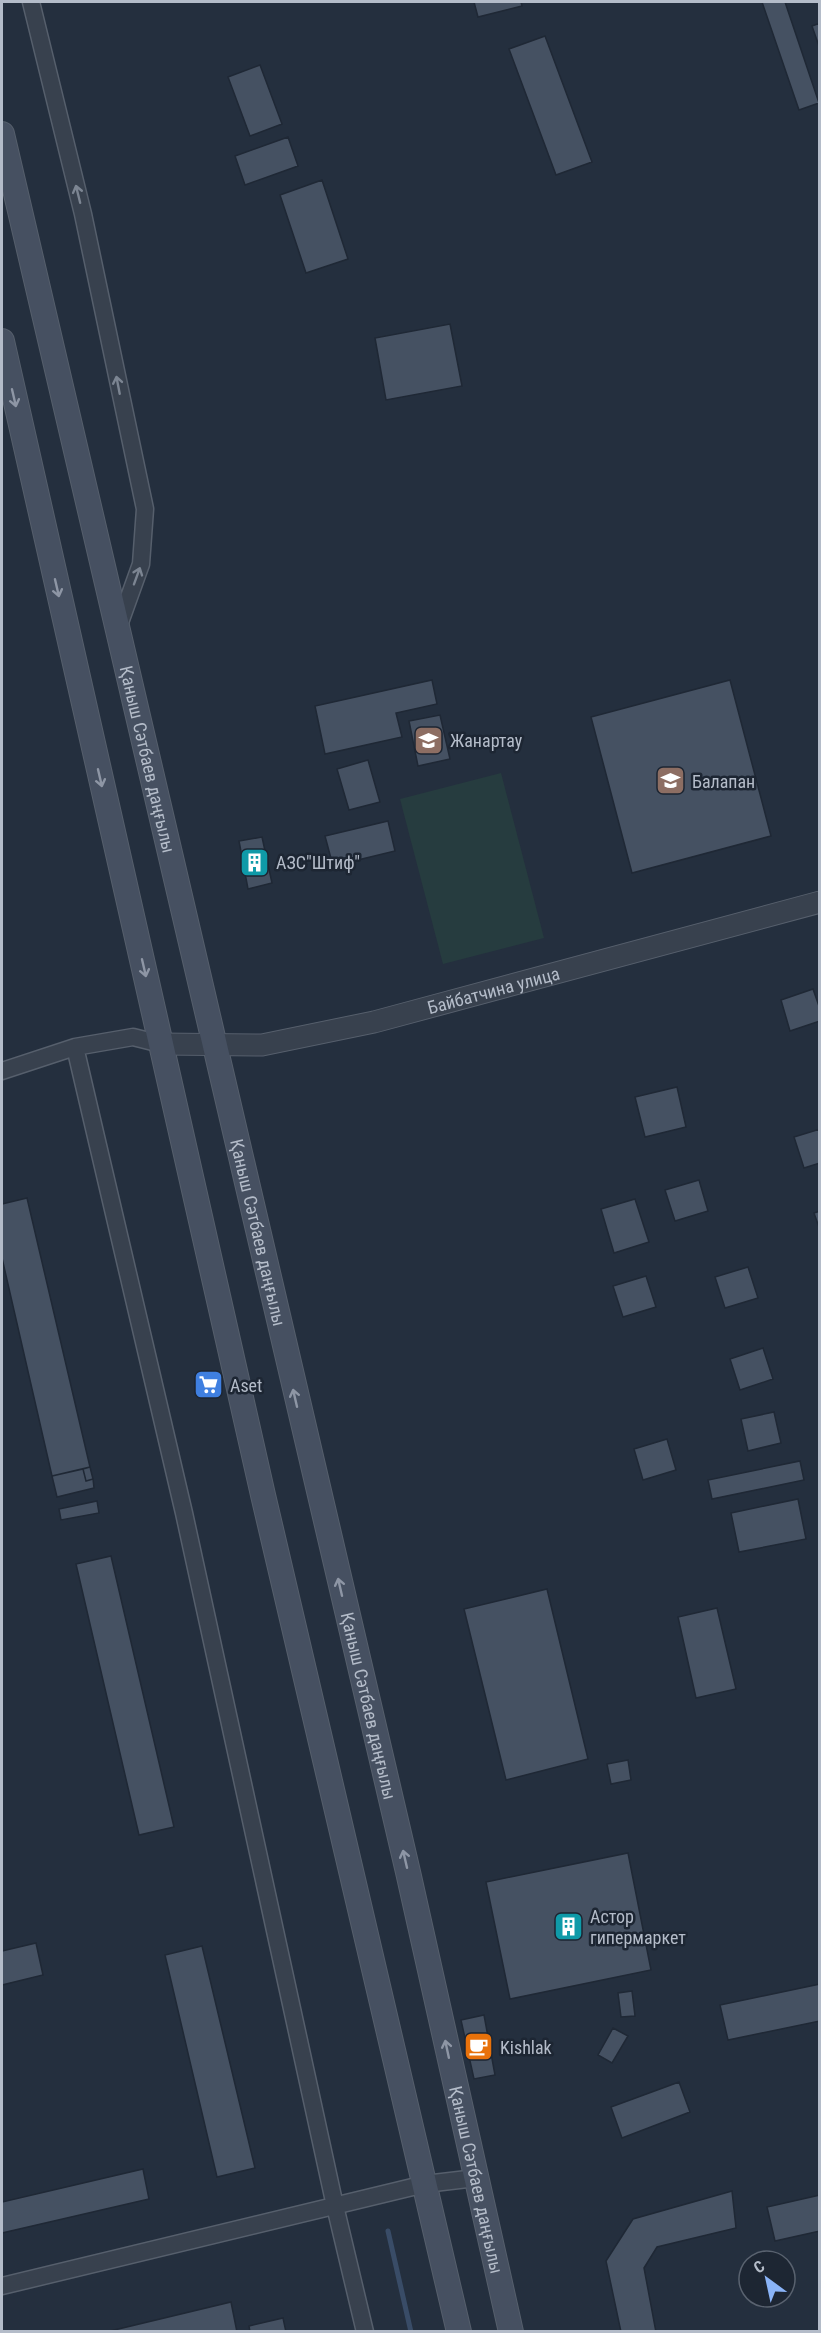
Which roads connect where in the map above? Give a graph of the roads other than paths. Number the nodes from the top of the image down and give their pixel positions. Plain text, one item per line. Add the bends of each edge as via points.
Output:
1 (31, 2) edge
2 (2, 134) edge
3 (2, 340) edge
4 (117, 631) junction
5 (819, 902) edge
6 (161, 1044) junction
7 (214, 1046) junction
8 (75, 1047) junction
9 (2, 1071) edge
10 (476, 2178) junction
11 (425, 2184) junction
12 (334, 2206) junction
13 (2, 2286) edge
14 (365, 2331) edge
15 (459, 2331) edge
16 (511, 2331) edge

4 -> 1 street via 141,564 145,509 83,214
2 - 4 main road, Қаныш Сәтбаев даңғылы
3 -> 6 main road
4 - 7 main road, Қаныш Сәтбаев даңғылы
5 - 7 street, Байбатчина улица via 374,1022 262,1045
6 - 7 street, Байбатчина улица
6 - 8 street via 134,1037
6 - 11 main road
10 -> 7 main road, Қаныш Сәтбаев даңғылы
8 - 9 street
8 - 12 street via 184,1513
10 - 11 street
10 - 16 main road, Қаныш Сәтбаев даңғылы
11 - 12 street
11 - 15 main road
12 - 13 street
12 - 14 street

